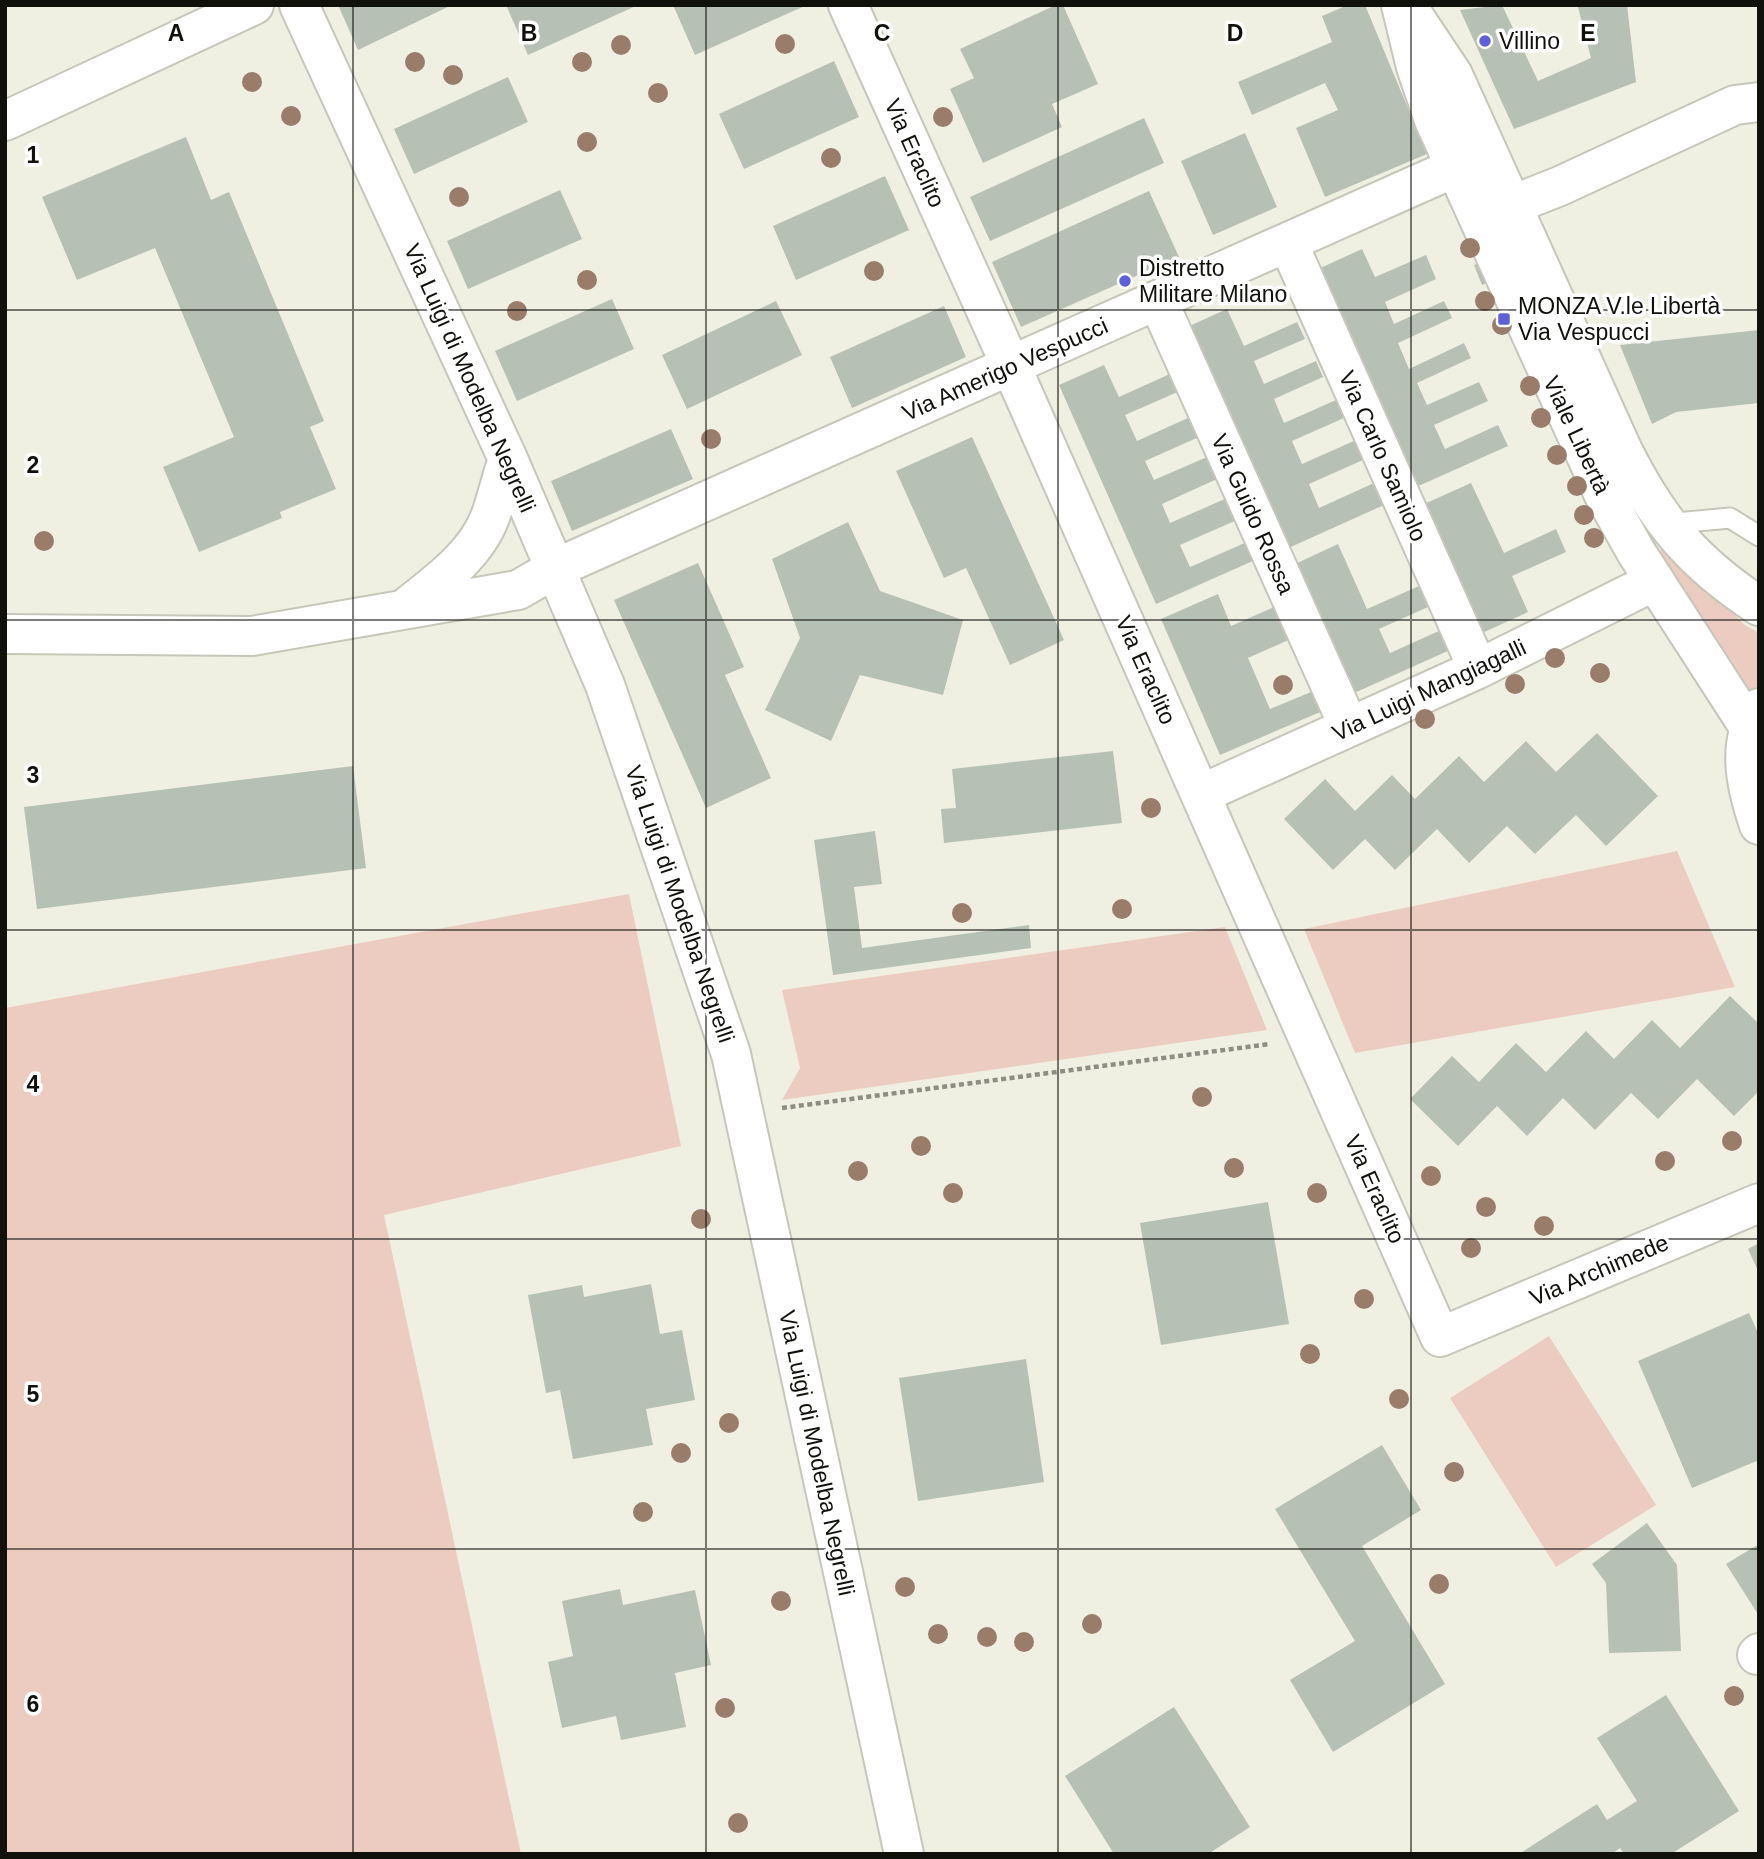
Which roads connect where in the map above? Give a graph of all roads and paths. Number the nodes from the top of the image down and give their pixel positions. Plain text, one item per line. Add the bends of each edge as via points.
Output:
1 (254, 5) edge
2 (299, 5) edge
3 (848, 5) edge
4 (1401, 5) edge
5 (1407, 5) edge
6 (1759, 102) edge
7 (5, 121) edge
8 (1454, 168) junction
9 (1512, 205) junction
10 (1288, 243) junction
11 (1158, 301) junction
12 (1011, 366) junction
13 (508, 459) junction
14 (1665, 524) junction
15 (1759, 536) edge
16 (556, 568) junction
17 (1655, 581) junction
18 (1759, 606) edge
19 (405, 609) junction
20 (5, 634) edge
21 (1478, 669) junction
22 (1754, 718) edge
23 (1349, 727) junction
24 (1753, 793) edge
25 (1201, 794) junction
26 (1759, 825) edge
27 (1309, 1039) junction
28 (743, 1113) junction
29 (1759, 1203) edge
30 (1440, 1337) joint
31 (904, 1854) edge

1 - 7 street
2 - 13 street, Via Luigi di Modelba Negrelli
3 - 12 street, Via Eraclito
4 - 8 street, Viale Libertà via 1416,67
5 - 9 street, Viale Libertà via 1453,75
6 - 9 street via 1735,105
8 - 10 street, Via Amerigo Vespucci
8 - 17 street, Viale Libertà via 1589,464
9 - 14 street, Viale Libertà via 1623,451
10 - 11 street, Via Amerigo Vespucci
10 - 21 street, Via Carlo Samiolo
11 - 12 street, Via Amerigo Vespucci
11 - 23 street, Via Guido Rossa
12 - 16 street, Via Amerigo Vespucci
12 - 25 street, Via Eraclito
13 - 16 street, Via Luigi di Modelba Negrelli
13 - 19 street via 490,519 471,549
14 - 15 lane via 1730,518
14 - 18 street, Viale Libertà via 1694,556
16 - 19 street, Via Amerigo Vespucci via 518,590
16 - 28 street, Via Luigi di Modelba Negrelli via 614,711 731,1054
17 - 21 street, Via Luigi Mangiagalli
17 - 22 street, Viale Libertà
19 - 20 street, Via Amerigo Vespucci via 252,636
21 - 23 street, Via Luigi Mangiagalli
22 - 24 street, Viale Libertà via 1744,761
23 - 25 street, Via Luigi Mangiagalli
24 - 26 street, Viale Libertà
25 - 27 street, Via Eraclito
27 - 28 path
27 - 30 street, Via Eraclito
28 - 31 street, Via Luigi di Modelba Negrelli
29 - 30 street, Via Archimede

